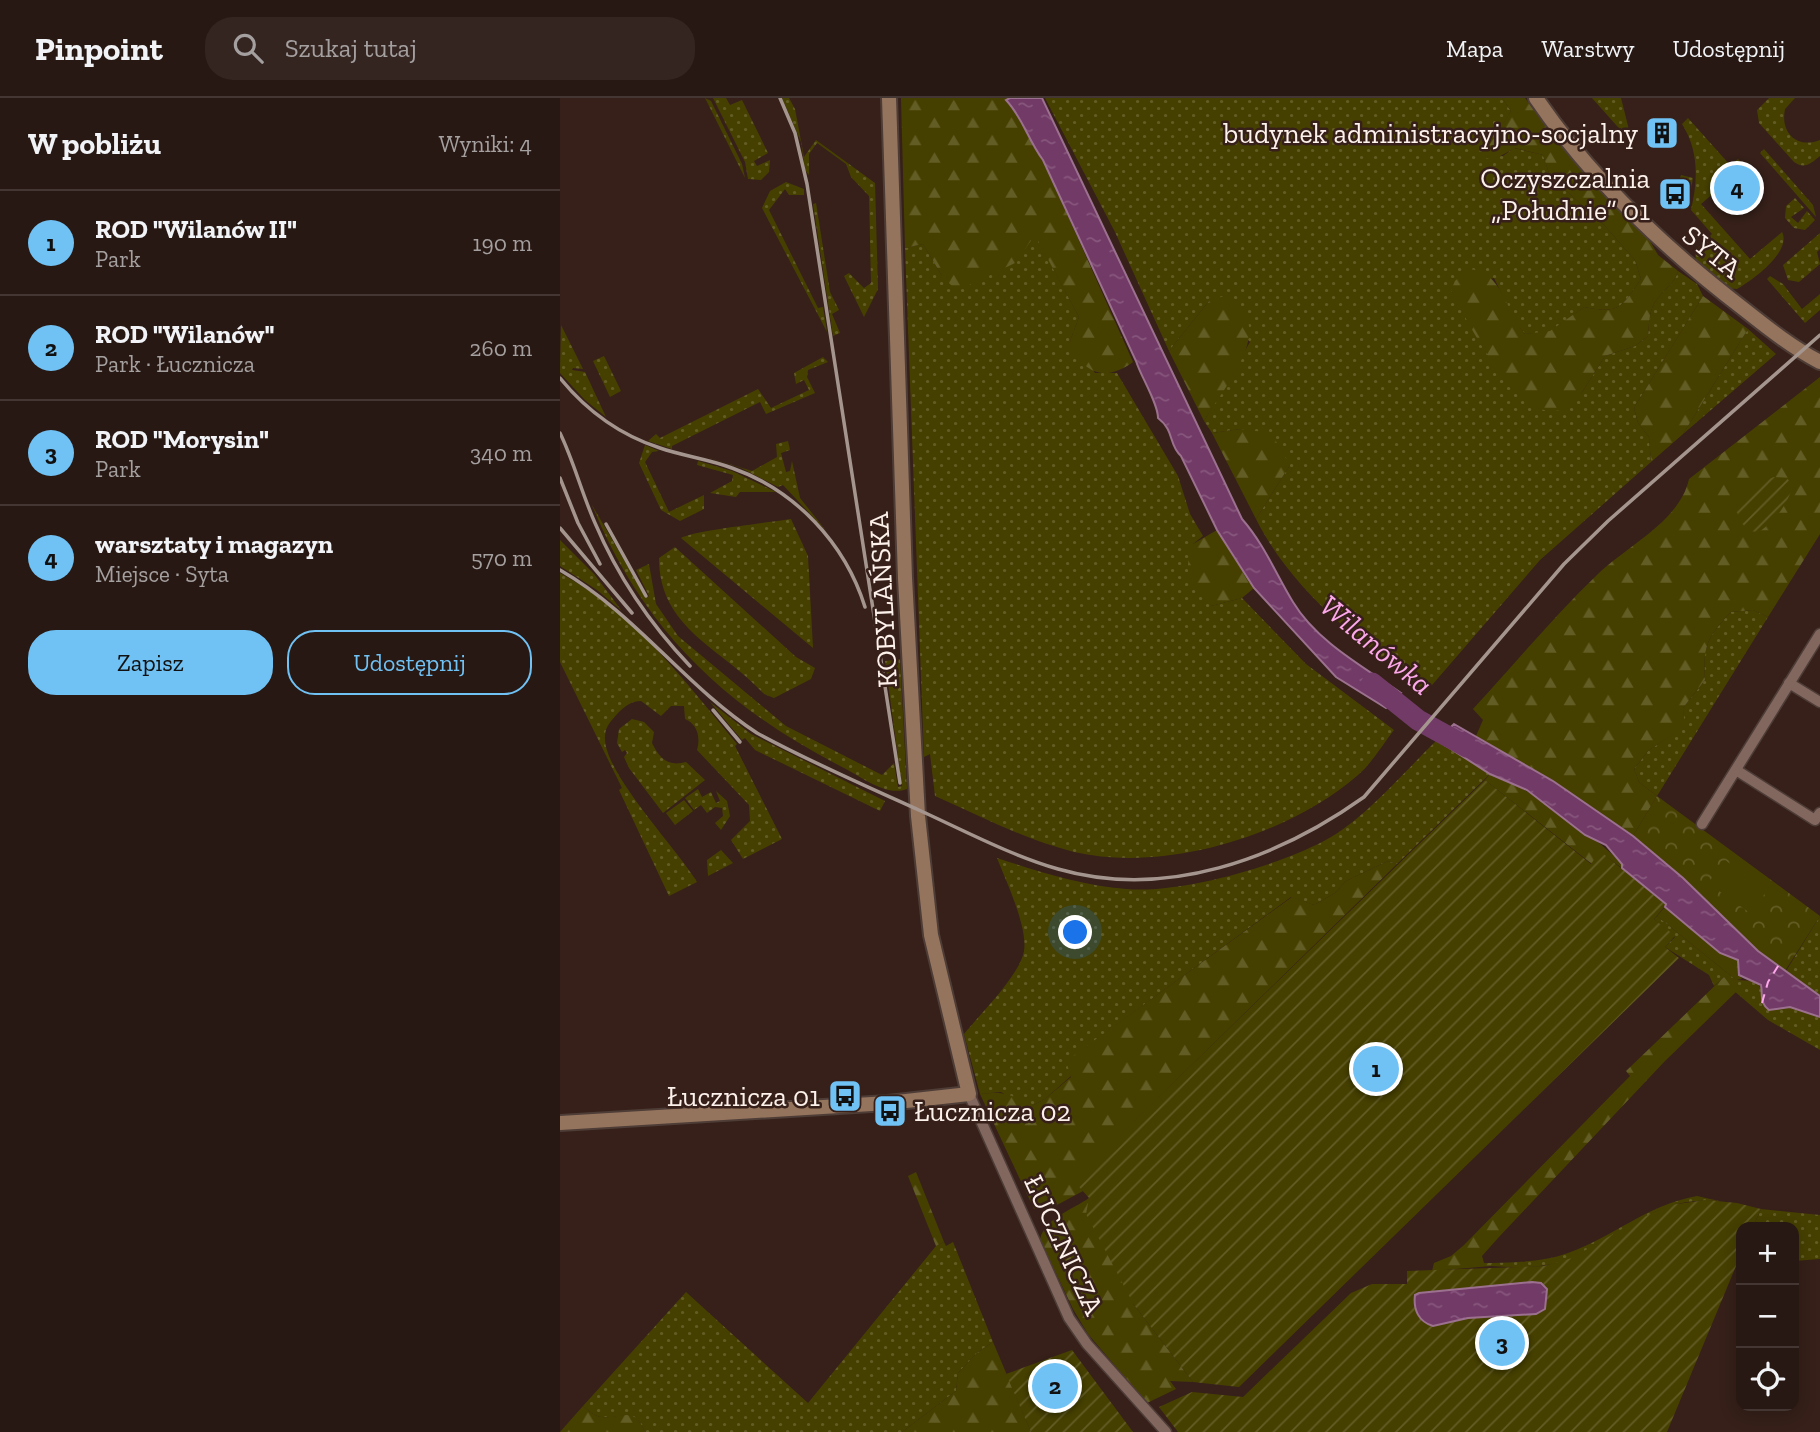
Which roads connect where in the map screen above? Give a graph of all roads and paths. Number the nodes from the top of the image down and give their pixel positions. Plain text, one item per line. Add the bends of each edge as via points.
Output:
1 (889, 98) edge
2 (1536, 98) edge
3 (1820, 362) edge
4 (1820, 634) edge
5 (1789, 683) junction
6 (1820, 702) edge
7 (1736, 770) junction
8 (1820, 813) edge
9 (1702, 824) dead end
10 (969, 1094) junction
11 (560, 1123) edge
12 (1166, 1432) edge

1 - 10 street, KOBYLAŃSKA via 918,816 931,935
2 - 3 street, SYTA via 1663,245 1786,342
4 - 5 street
5 - 6 street
5 - 7 street
7 - 8 street via 1815,820
7 - 9 street
10 - 11 street
10 - 12 street, ŁUCZNICZA via 1069,1318

